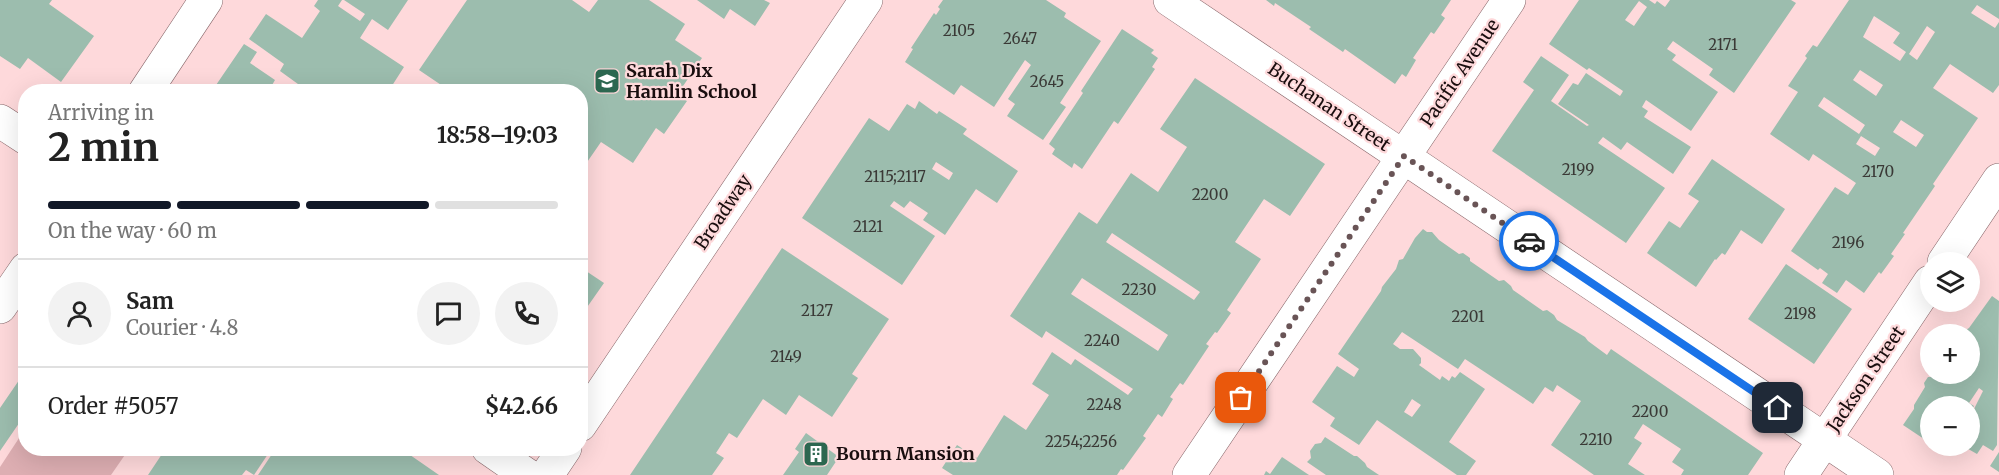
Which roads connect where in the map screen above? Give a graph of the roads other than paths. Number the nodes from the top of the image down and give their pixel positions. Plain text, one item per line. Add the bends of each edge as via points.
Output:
1 (206, 0) edge
2 (866, 0) edge
3 (1170, 0) edge
4 (1509, 0) edge
5 (150, 84) edge
6 (0, 121) edge
7 (18, 133) edge
8 (1404, 156) junction
9 (1999, 180) edge
10 (1951, 252) edge
11 (18, 281) edge
12 (1920, 297) edge
13 (0, 307) edge
14 (588, 413) edge
15 (1825, 440) junction
16 (500, 456) edge
17 (560, 456) edge
18 (527, 475) edge
19 (547, 475) edge
20 (1189, 475) edge
21 (1801, 475) edge
22 (1877, 475) edge

1 - 5 street
2 - 14 street, Broadway
3 - 8 street, Buchanan Street
4 - 8 street, Pacific Avenue
6 - 7 street
8 - 15 street, Buchanan Street
8 - 20 street, Pacific Avenue
9 - 10 street
11 - 13 street
12 - 15 street, Jackson Street
15 - 21 street, Jackson Street
15 - 22 street, Buchanan Street
16 - 18 street
17 - 19 street

